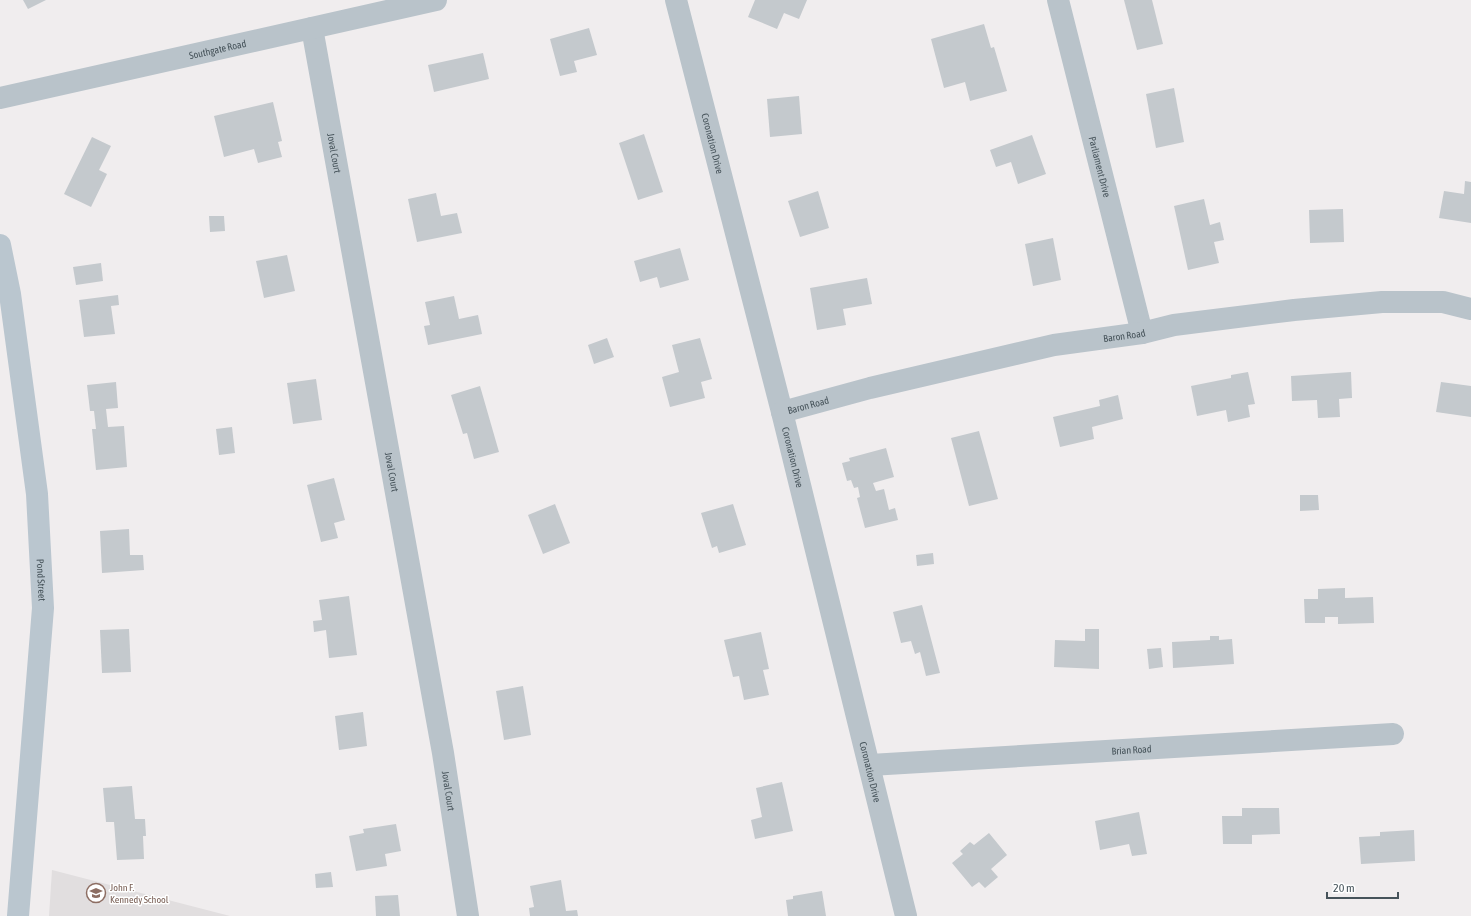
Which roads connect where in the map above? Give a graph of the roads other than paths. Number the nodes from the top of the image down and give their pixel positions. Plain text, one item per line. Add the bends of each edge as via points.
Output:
1 (436, 0) edge
2 (676, 0) edge
3 (1058, 0) edge
4 (312, 28) junction
5 (0, 98) edge
6 (0, 245) edge
7 (5, 294) edge
8 (1471, 309) edge
9 (1142, 333) junction
10 (782, 412) junction
11 (1393, 734) dead end
12 (870, 765) junction
13 (18, 916) edge
14 (468, 916) edge
15 (906, 916) edge

1 - 4 street, Southgate Road
2 - 10 street, Coronation Drive
3 - 9 street, Parliament Drive
4 - 5 street, Southgate Road
4 - 14 street, Joval Court via 443,753
6 - 7 main road, Pond Street
7 - 13 main road, Pond Street via 37,494 43,608
8 - 9 street, Baron Road via 1443,302 1382,302 1286,310 1174,325
9 - 10 street, Baron Road via 1054,345 870,388
10 - 12 street, Coronation Drive
11 - 12 street, Brian Road
12 - 15 street, Coronation Drive

